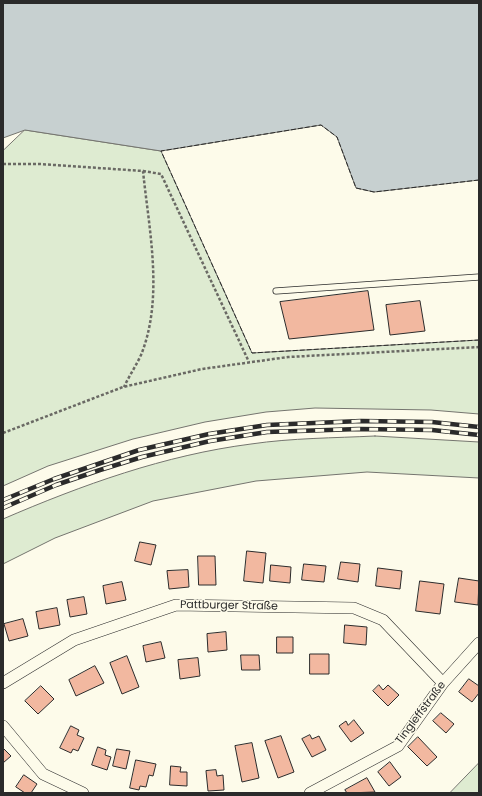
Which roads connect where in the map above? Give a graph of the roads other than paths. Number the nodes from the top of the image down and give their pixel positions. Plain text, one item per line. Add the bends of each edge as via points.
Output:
1 (479, 278) edge
2 (276, 291) dead end
3 (479, 643) edge
4 (443, 683) junction
5 (3, 684) edge
6 (3, 726) edge
7 (83, 793) edge
8 (310, 793) edge

1 - 2 lane
3 - 4 street, Tingleffstraße
4 - 5 street, Pattburger Straße via 384,620 354,608 176,604 74,640
4 - 8 street, Tingleffstraße via 398,746
6 - 7 street via 43,774

